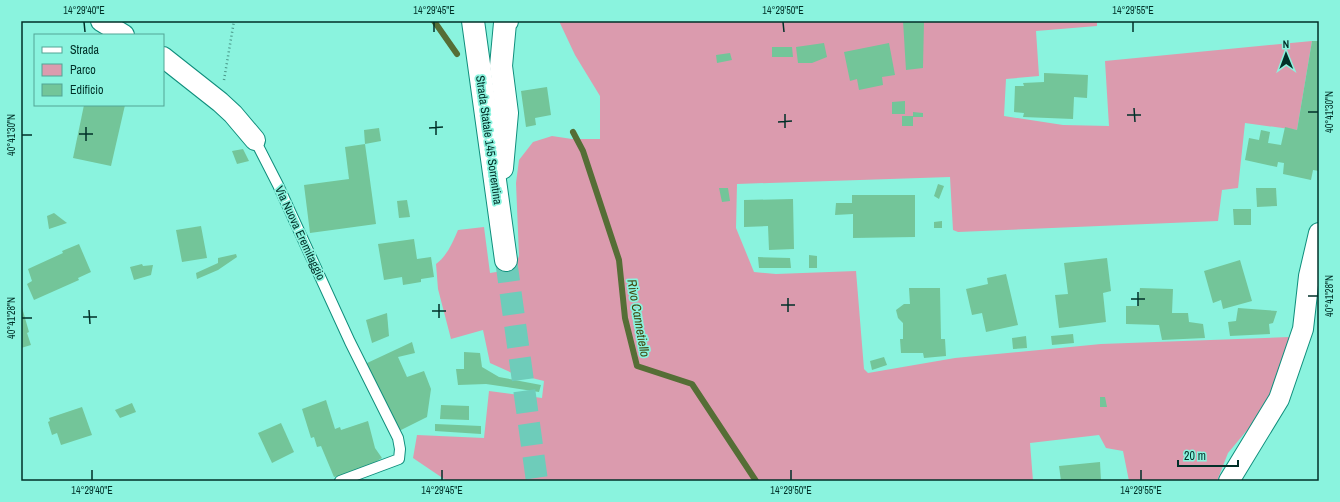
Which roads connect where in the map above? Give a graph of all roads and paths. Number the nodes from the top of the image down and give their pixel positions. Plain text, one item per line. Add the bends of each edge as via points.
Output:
1 (101, 21) edge
2 (234, 21) edge
3 (473, 21) edge
4 (507, 21) edge
5 (122, 34) edge
6 (164, 58) edge
7 (220, 102) junction
8 (255, 140) joint
9 (498, 205) junction
10 (1319, 233) edge
11 (506, 260) tunnel mouth
12 (340, 481) edge
13 (1229, 481) edge

1 - 5 street
2 - 7 path
3 - 9 highway, Strada Statale 145 Sorrentina
4 - 9 highway via 501,66 507,113
6 - 7 street, Via Nuova Eremitaggio
7 - 8 street, Via Nuova Eremitaggio
8 - 12 lane, Via Nuova Eremitaggio via 398,438 399,459
9 - 11 highway, Strada Statale 145 Sorrentina
10 - 13 street via 1309,276 1303,330 1289,371 1278,399

